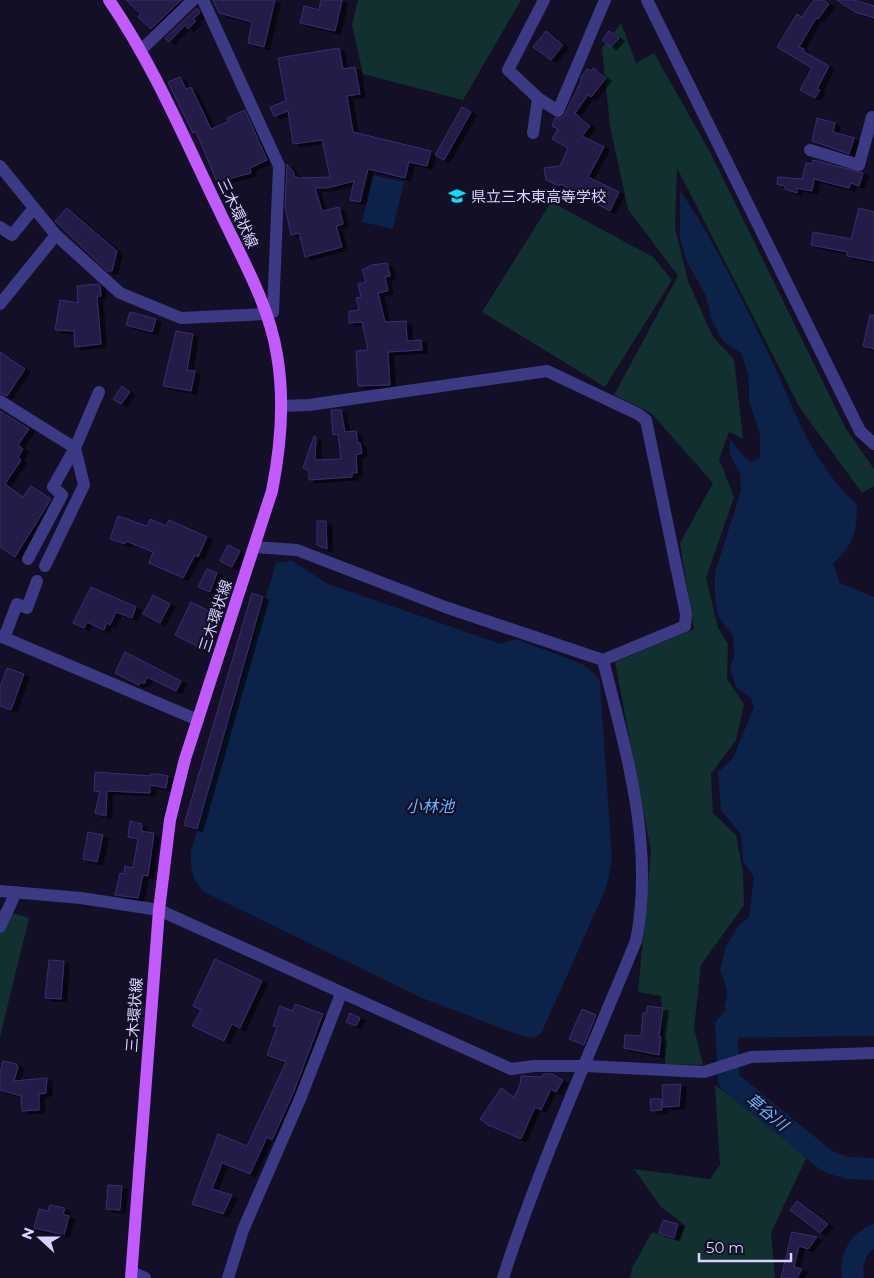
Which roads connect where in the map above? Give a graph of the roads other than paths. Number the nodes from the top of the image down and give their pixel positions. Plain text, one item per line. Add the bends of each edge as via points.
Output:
1 (109, 0) edge
2 (193, 0) edge
3 (203, 0) edge
4 (544, 0) edge
5 (605, 0) edge
6 (647, 0) edge
7 (140, 51) junction
8 (538, 98) junction
9 (874, 118) edge
10 (533, 133) dead end
11 (810, 150) dead end
12 (0, 166) edge
13 (34, 208) junction
14 (0, 228) edge
15 (56, 235) junction
16 (0, 304) edge
17 (265, 314) junction
18 (98, 392) dead end
19 (0, 401) edge
20 (282, 406) junction
21 (874, 444) edge
22 (75, 448) junction
23 (255, 547) junction
24 (28, 558) dead end
25 (45, 566) dead end
26 (37, 581) dead end
27 (2, 637) edge
28 (603, 660) junction
29 (198, 720) junction
30 (0, 891) edge
31 (16, 892) junction
32 (158, 910) junction
33 (0, 927) edge
34 (341, 994) junction
35 (874, 1053) edge
36 (585, 1066) junction
37 (132, 1275) edge
38 (145, 1278) edge
39 (228, 1278) edge
40 (503, 1278) edge

1 - 7 main road, 三木環状線
2 - 7 street
3 - 17 street via 279,166 273,312
4 - 8 street via 508,70
5 - 8 street via 558,111
6 - 21 street via 860,431
7 - 17 main road, 三木環状線 via 165,97
8 - 10 street
9 - 11 street via 859,165
12 - 13 street
13 - 14 street via 12,235
13 - 15 street
15 - 16 street
15 - 17 street via 120,293 181,318
17 - 20 main road, 三木環状線 via 277,354
18 - 22 street
19 - 22 street
20 - 23 main road, 三木環状線 via 280,448 272,491
20 - 28 street via 309,405 547,371 646,420 686,614 684,626
22 - 24 street via 53,486 62,495
22 - 25 street via 84,485
23 - 28 street via 297,550 445,607
23 - 29 main road, 三木環状線
26 - 27 street via 27,608 17,604
27 - 29 street
28 - 36 street via 627,755 643,846 640,919 636,941
29 - 32 main road, 三木環状線 via 170,820
30 - 31 street
31 - 32 street
31 - 33 street
32 - 34 street
32 - 37 main road, 三木環状線
34 - 36 street via 511,1069
34 - 39 street via 243,1230
35 - 36 street via 751,1058 704,1072
36 - 40 street via 556,1131
37 - 38 street

